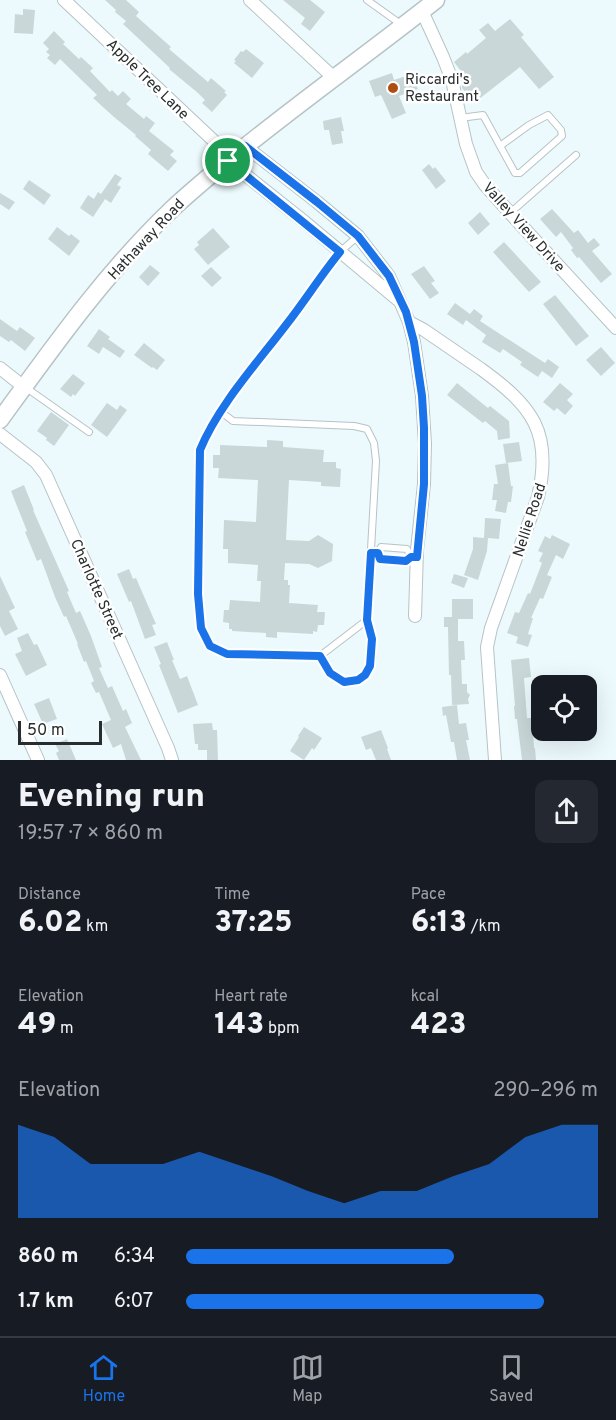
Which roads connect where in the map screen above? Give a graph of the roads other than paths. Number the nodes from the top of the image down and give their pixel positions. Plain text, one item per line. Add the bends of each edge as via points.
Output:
1 (64, 0) edge
2 (250, 0) edge
3 (367, 0) edge
4 (436, 0) edge
5 (422, 11) junction
6 (403, 26) junction
7 (334, 78) junction
8 (460, 118) junction
9 (245, 146) junction
10 (500, 146) junction
11 (576, 155) dead end
12 (230, 159) junction
13 (510, 213) junction
14 (358, 236) junction
15 (340, 252) junction
16 (402, 303) junction
17 (410, 322) junction
18 (616, 328) edge
19 (0, 368) edge
20 (24, 387) junction
21 (220, 412) junction
22 (0, 420) edge
23 (88, 432) dead end
24 (0, 434) edge
25 (374, 553) junction
26 (414, 557) junction
27 (415, 616) dead end
28 (367, 620) junction
29 (320, 656) junction
30 (0, 675) edge
31 (38, 760) edge
32 (172, 760) edge
33 (495, 760) edge

1 - 12 street, Apple Tree Lane
2 - 7 street
3 - 6 lane
4 - 5 main road, Hathaway Road
5 - 6 main road, Hathaway Road
5 - 8 street, Valley View Drive via 452,80
6 - 7 main road, Hathaway Road
7 - 9 main road, Hathaway Road
8 - 10 lane via 483,115
8 - 13 street, Valley View Drive via 476,172
9 - 12 main road, Hathaway Road
9 - 14 street
10 - 10 lane via 515,173 520,173 562,136 561,130 548,115
11 - 13 lane
12 - 15 street
12 - 20 main road, Hathaway Road via 172,209 137,246
13 - 18 street, Valley View Drive
14 - 15 lane
14 - 16 street via 389,276
15 - 16 street
15 - 21 lane
16 - 17 street
17 - 26 street via 424,428 424,484
17 - 33 street, Nellie Road via 510,391 527,409 541,442 543,476 538,497 487,647
19 - 20 street
20 - 22 main road, Hathaway Road
20 - 23 lane
21 - 25 lane via 233,422 367,429 376,461
21 - 29 lane via 200,450 201,628 210,646 227,654
24 - 32 street, Charlotte Street via 36,462 46,475
25 - 26 lane via 380,559 406,561
25 - 26 lane via 381,547 407,549
25 - 28 lane
26 - 27 street
28 - 29 lane
28 - 29 lane via 372,655 365,675 344,682 330,673
30 - 31 street

